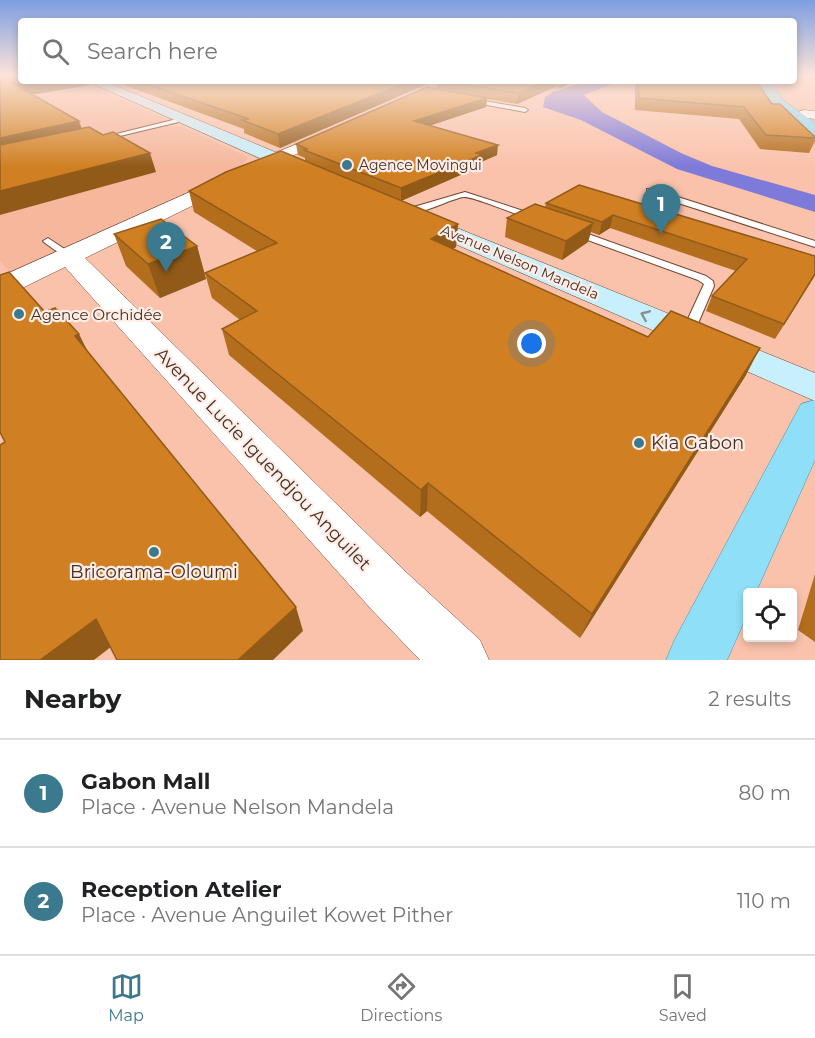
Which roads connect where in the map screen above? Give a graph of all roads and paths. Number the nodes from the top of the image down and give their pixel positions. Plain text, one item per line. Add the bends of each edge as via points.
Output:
1 (149, 106) edge
2 (501, 106) edge
3 (783, 106) edge
4 (795, 106) edge
5 (525, 110) dead end
6 (811, 117) edge
7 (181, 120) junction
8 (815, 130) edge
9 (338, 131) edge
10 (95, 140) edge
11 (258, 167) junction
12 (338, 185) edge
13 (650, 191) dead end
14 (390, 207) joint
15 (540, 219) edge
16 (562, 227) edge
17 (815, 244) edge
18 (58, 249) junction
19 (0, 288) edge
20 (698, 337) junction
21 (815, 388) edge
22 (815, 415) edge
23 (460, 660) edge
24 (696, 660) edge

1 - 7 main road
2 - 5 lane
3 - 8 main road
4 - 6 main road
7 - 10 lane
7 - 11 main road
9 - 11 street
11 - 12 main road
11 - 18 street
13 - 17 lane
14 - 15 lane via 418,209 465,194
20 -> 14 main road, Avenue Nelson Mandela
16 - 20 lane via 709,283 693,321
18 - 19 street
18 - 23 street, Avenue Lucie Iguendjou Anguilet
20 - 21 main road, Avenue Nelson Mandela
22 - 24 main road

